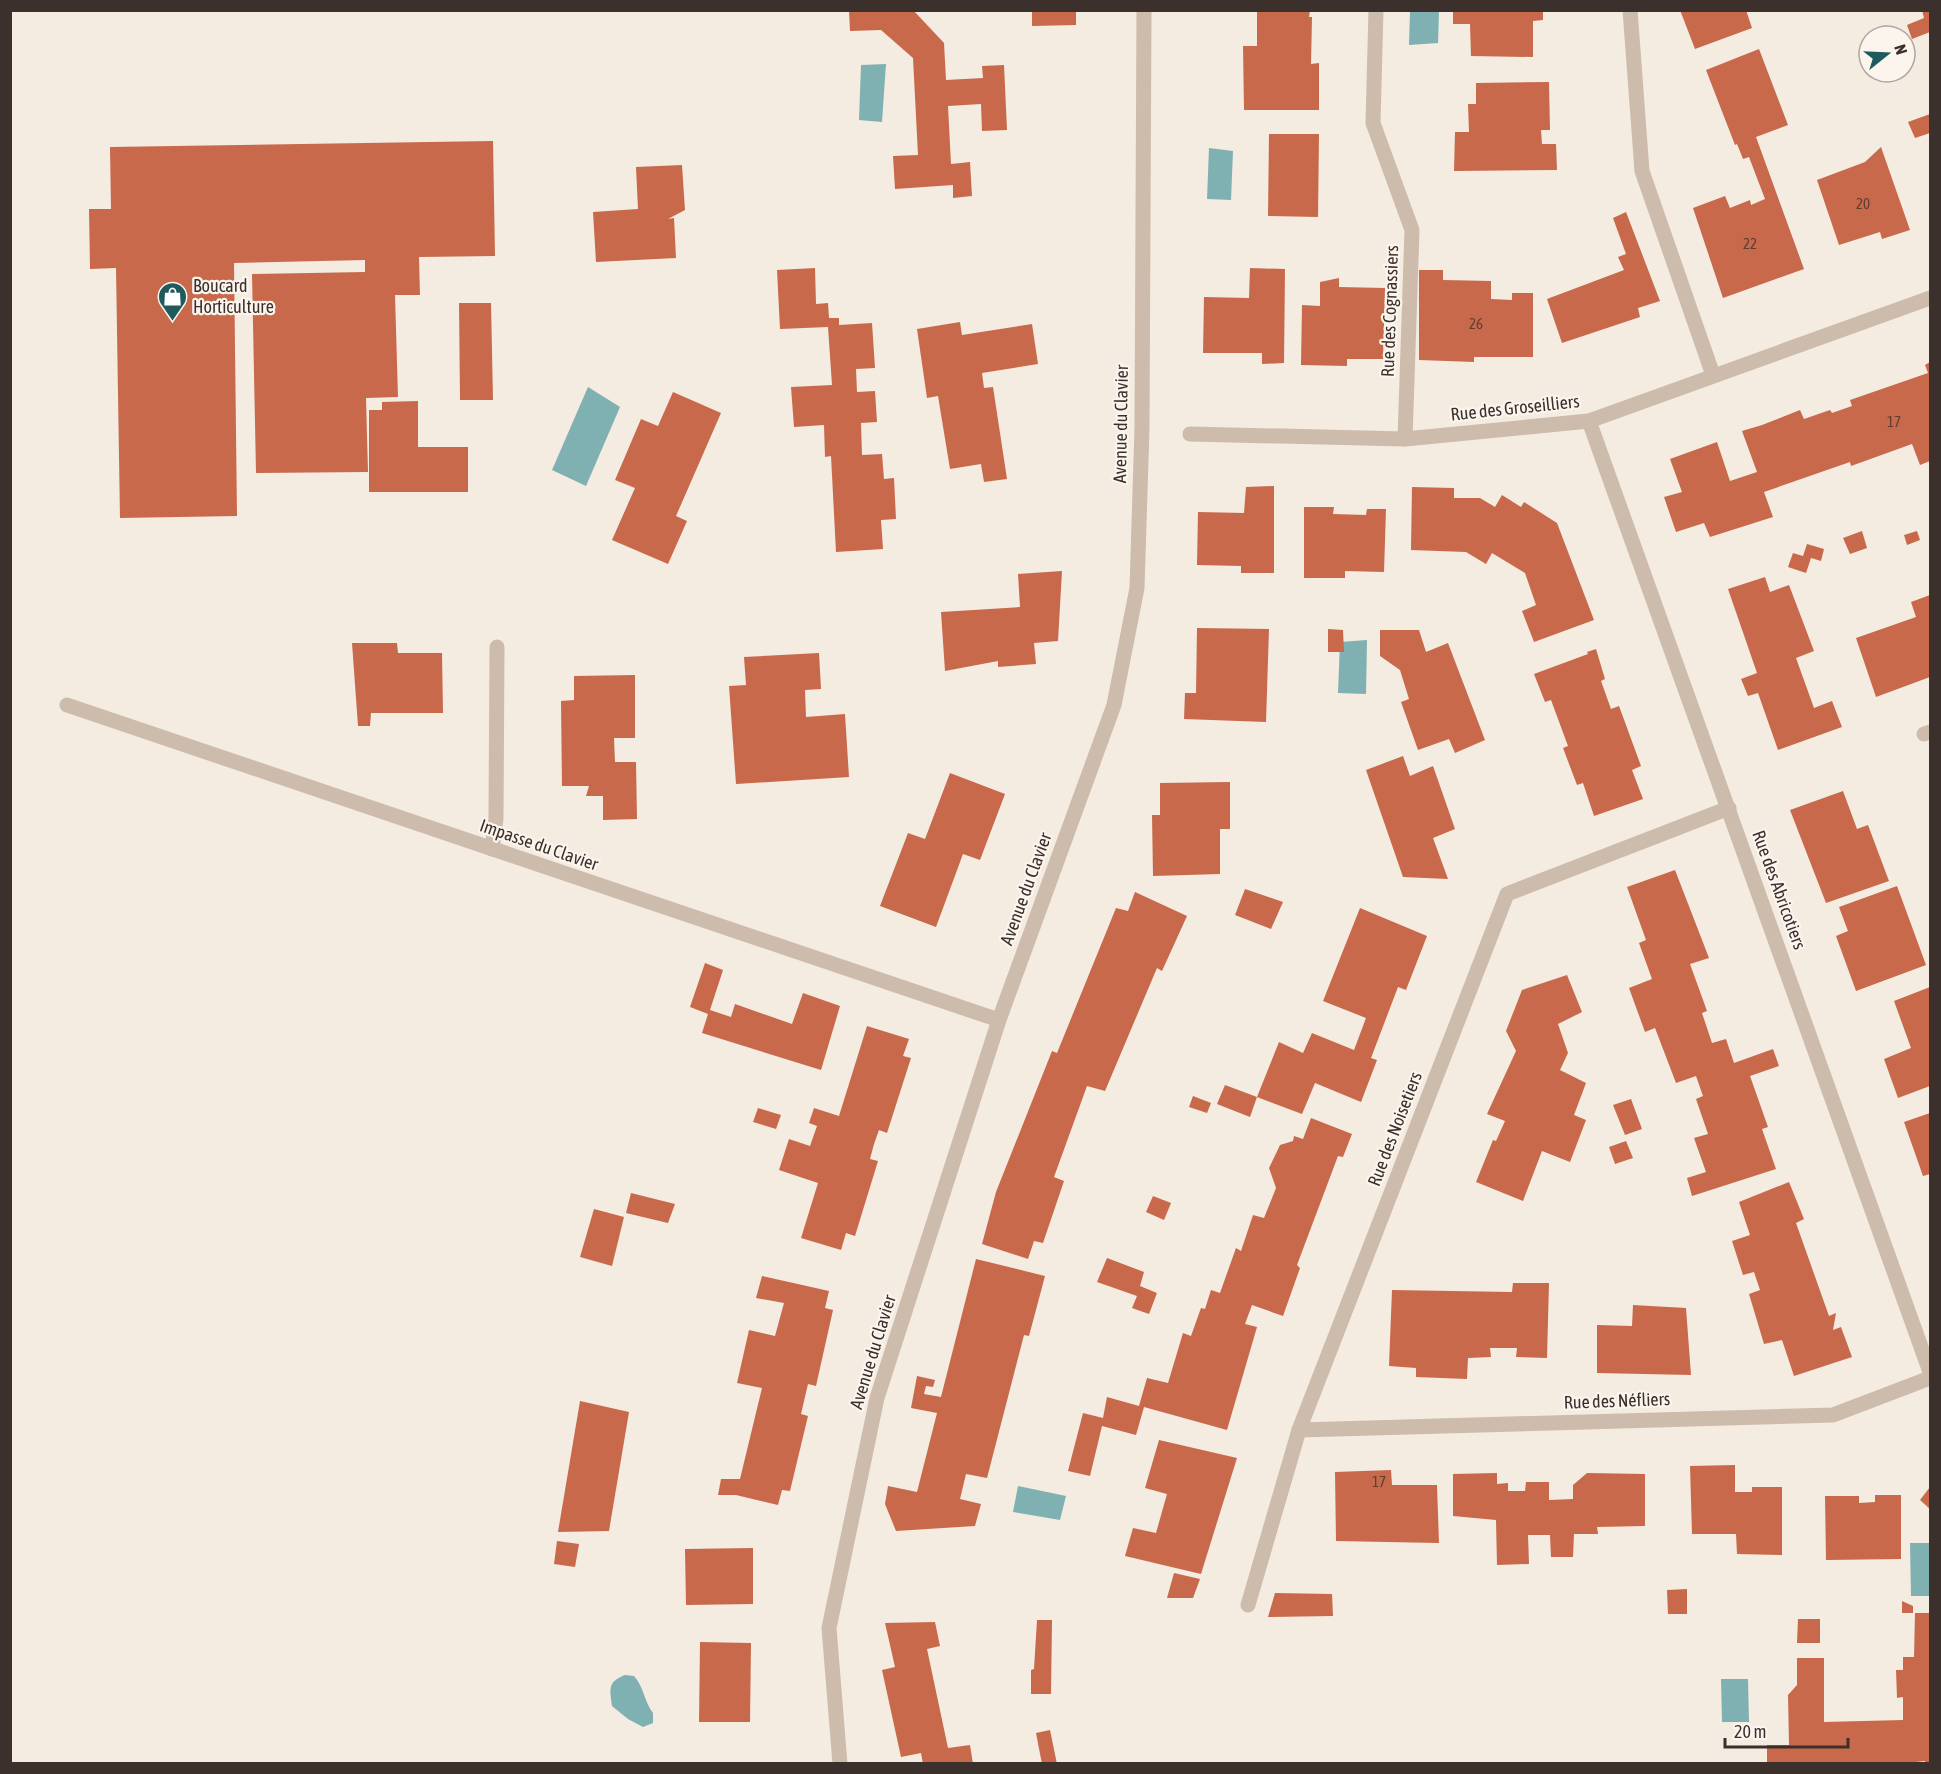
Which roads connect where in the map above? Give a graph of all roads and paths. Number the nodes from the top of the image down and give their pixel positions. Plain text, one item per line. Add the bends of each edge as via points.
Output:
1 (1144, 10) edge
2 (1376, 10) edge
3 (1630, 10) edge
4 (1930, 298) edge
5 (1713, 375) junction
6 (1589, 421) junction
7 (1190, 434) dead end
8 (1405, 439) junction
9 (497, 647) dead end
10 (68, 705) dead end
11 (1729, 808) junction
12 (492, 849) junction
13 (999, 1020) junction
14 (1930, 1372) edge
15 (1930, 1378) edge
16 (1299, 1430) junction
17 (1248, 1605) dead end
18 (840, 1764) edge

1 - 13 street, Avenue du Clavier via 1142,428 1137,588 1114,705
2 - 8 street, Rue des Cognassiers via 1373,123 1412,230
3 - 5 street via 1642,171
4 - 5 street, Rue des Groseilliers
5 - 6 street, Rue des Groseilliers
6 - 8 street, Rue des Groseilliers
6 - 11 street, Rue des Abricotiers
7 - 8 street, Rue des Groseilliers
9 - 12 street via 496,819
10 - 12 street, Impasse du Clavier
11 - 14 street, Rue des Abricotiers
11 - 16 street, Rue des Noisetiers via 1507,894
12 - 13 street, Impasse du Clavier
13 - 18 street, Avenue du Clavier via 877,1398 829,1628
15 - 16 street, Rue des Néfliers via 1833,1415
16 - 17 street, Rue des Noisetiers

